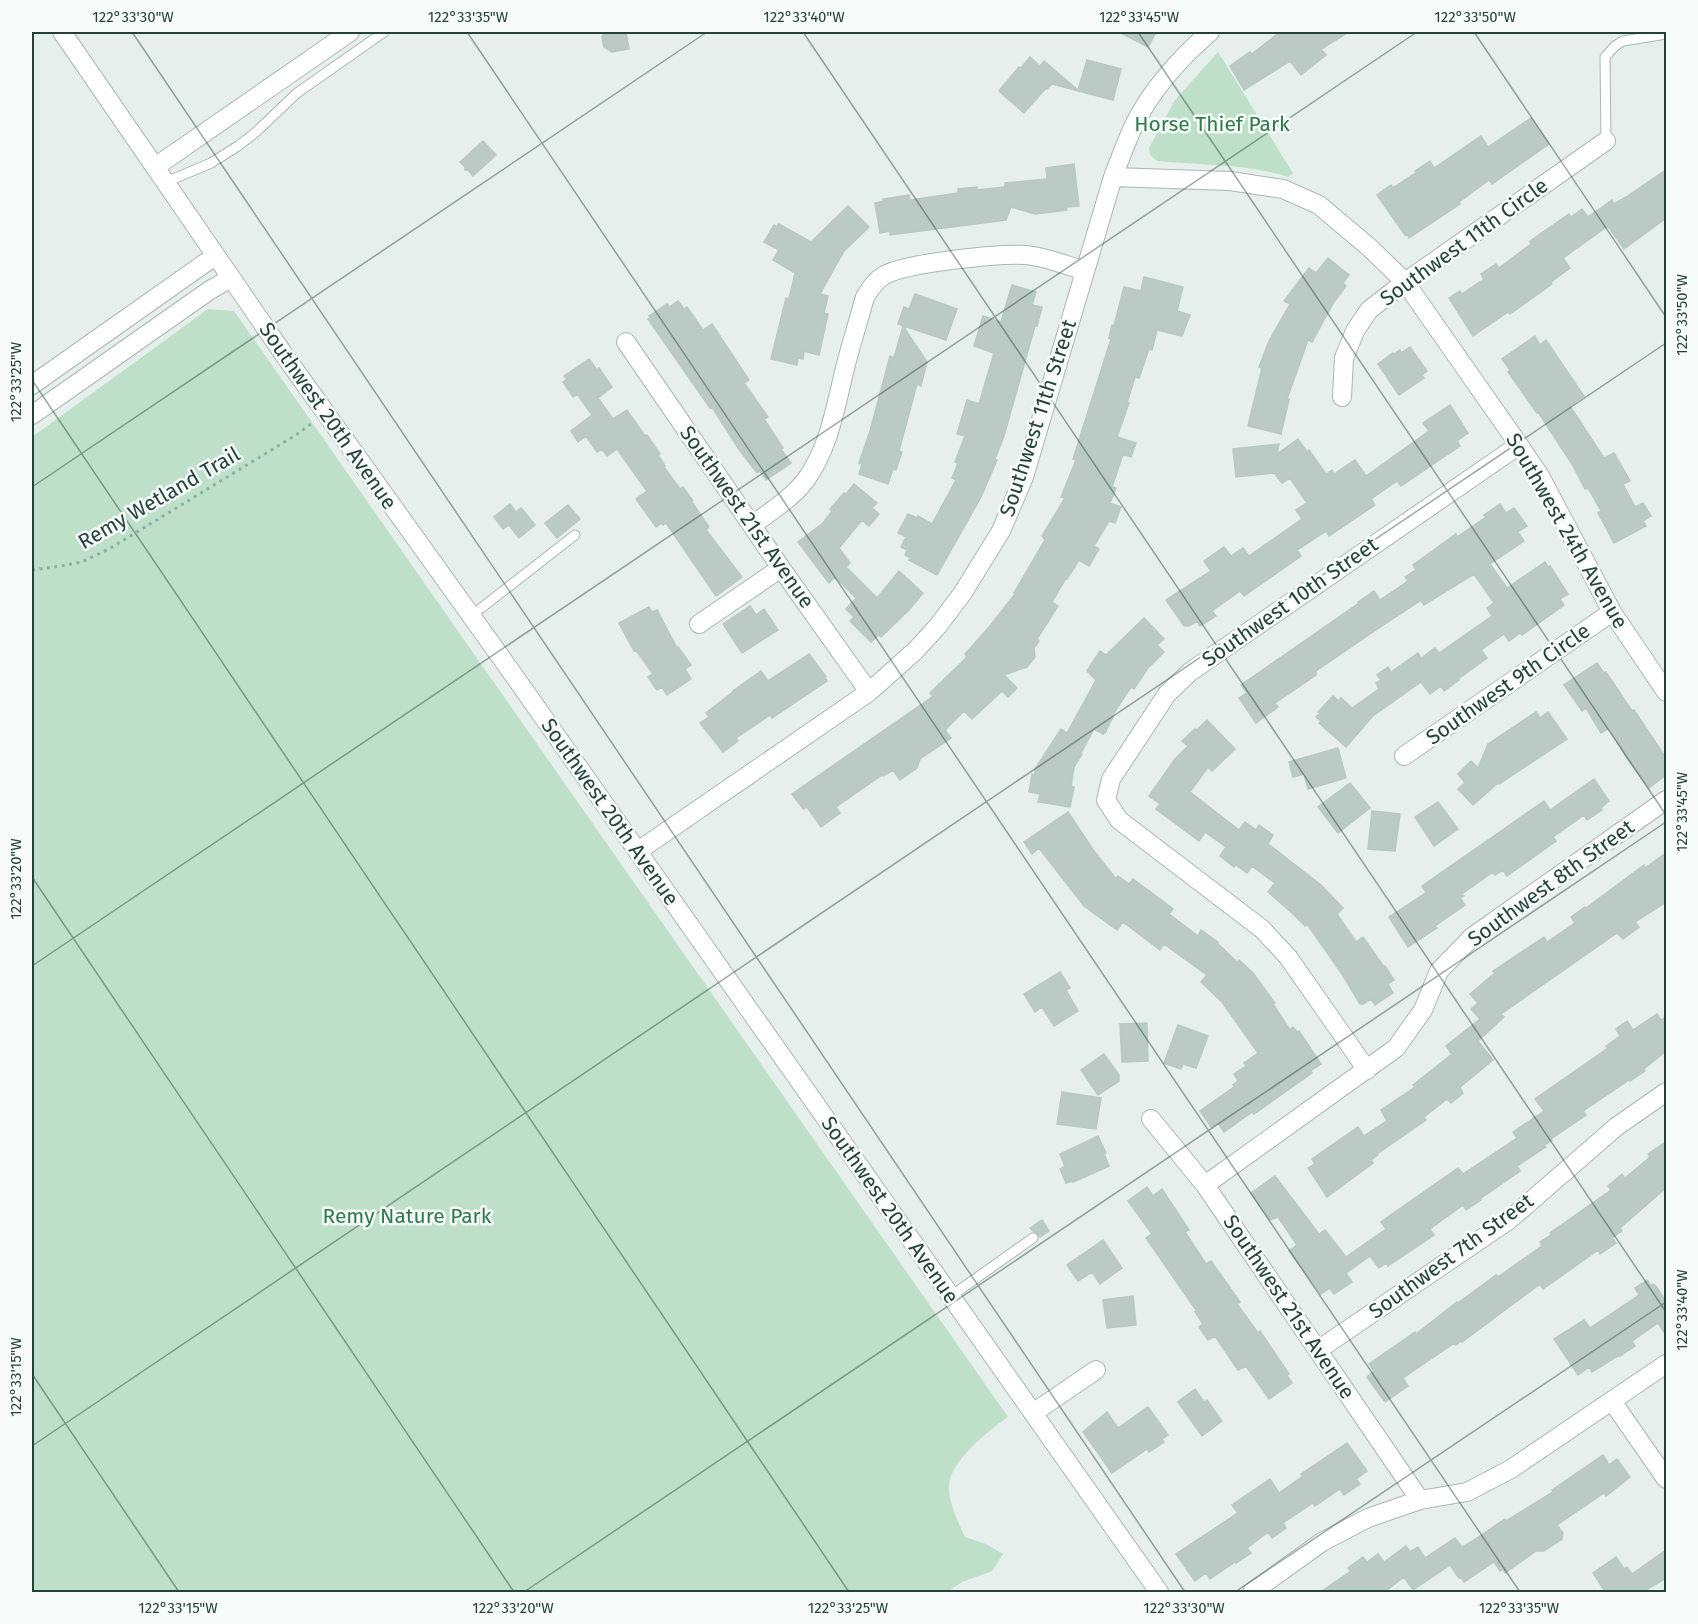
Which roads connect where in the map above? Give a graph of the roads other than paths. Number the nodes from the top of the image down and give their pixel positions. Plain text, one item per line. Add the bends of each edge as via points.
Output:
1 (62, 32) edge
2 (350, 32) edge
3 (384, 32) edge
4 (1210, 32) edge
5 (1666, 34) edge
6 (1606, 141) joint
7 (160, 174) junction
8 (1113, 177) junction
9 (215, 256) junction
10 (1085, 271) junction
11 (231, 278) junction
12 (1405, 282) junction
13 (626, 342) dead end
14 (32, 385) edge
15 (1342, 397) dead end
16 (32, 415) edge
17 (1519, 445) junction
18 (752, 525) junction
19 (575, 535) dead end
20 (781, 568) junction
21 (1612, 612) junction
22 (471, 616) junction
23 (699, 624) dead end
24 (869, 692) junction
25 (1666, 692) edge
26 (1404, 756) dead end
27 (1666, 800) edge
28 (638, 851) junction
29 (1367, 1070) junction
30 (1666, 1092) edge
31 (1151, 1119) dead end
32 (1205, 1185) junction
33 (1033, 1238) dead end
34 (951, 1296) junction
35 (1318, 1350) junction
36 (1666, 1364) edge
37 (1096, 1370) dead end
38 (1612, 1401) junction
39 (1033, 1413) junction
40 (1666, 1479) edge
41 (1420, 1500) junction
42 (1159, 1593) edge
43 (1252, 1593) edge

1 - 7 street, Southwest 20th Avenue
2 - 7 street
3 - 7 lane via 297,93 238,146 211,163
4 - 8 street, Southwest 11th Street via 1176,64 1151,97 1129,136
5 - 6 lane via 1623,40 1605,57
6 - 12 street, Southwest 11th Circle
7 - 9 street, Southwest 20th Avenue
8 - 10 street, Southwest 11th Street
8 - 12 street, Southwest 24th Avenue via 1230,181 1283,189 1319,205
9 - 11 street, Southwest 20th Avenue
9 - 14 street
10 - 18 street via 1047,259 1008,255 895,271 877,281 865,297 820,455 796,491
10 - 24 street, Southwest 11th Street via 1024,477 1001,531 937,627
11 - 16 street
11 - 22 street, Southwest 20th Avenue
12 - 15 street, Southwest 11th Circle via 1369,310 1355,331 1344,358
12 - 17 street, Southwest 24th Avenue
13 - 18 street, Southwest 21st Avenue
17 - 21 street, Southwest 24th Avenue via 1540,476
17 - 29 street, Southwest 10th Street via 1190,672 1167,694 1111,778 1106,800 1119,820 1262,929 1288,957
18 - 20 street, Southwest 21st Avenue
19 - 22 lane
20 - 23 street
20 - 24 street, Southwest 21st Avenue
21 - 25 street, Southwest 24th Avenue
21 - 26 street, Southwest 9th Circle
22 - 28 street, Southwest 20th Avenue
24 - 28 street, Southwest 11th Street
27 - 29 street, Southwest 8th Street via 1472,937 1439,970 1423,1010 1395,1048
28 - 34 street, Southwest 20th Avenue
29 - 32 street, Southwest 8th Street
30 - 35 street, Southwest 7th Street via 1616,1127 1509,1220
31 - 32 street, Southwest 21st Avenue
32 - 35 street, Southwest 21st Avenue
33 - 34 lane
34 - 39 street, Southwest 20th Avenue
35 - 41 street, Southwest 21st Avenue
36 - 38 street
37 - 39 street
38 - 40 street
38 - 41 street via 1511,1469 1467,1492
39 - 42 street, Southwest 20th Avenue
41 - 43 street via 1368,1518 1322,1542

